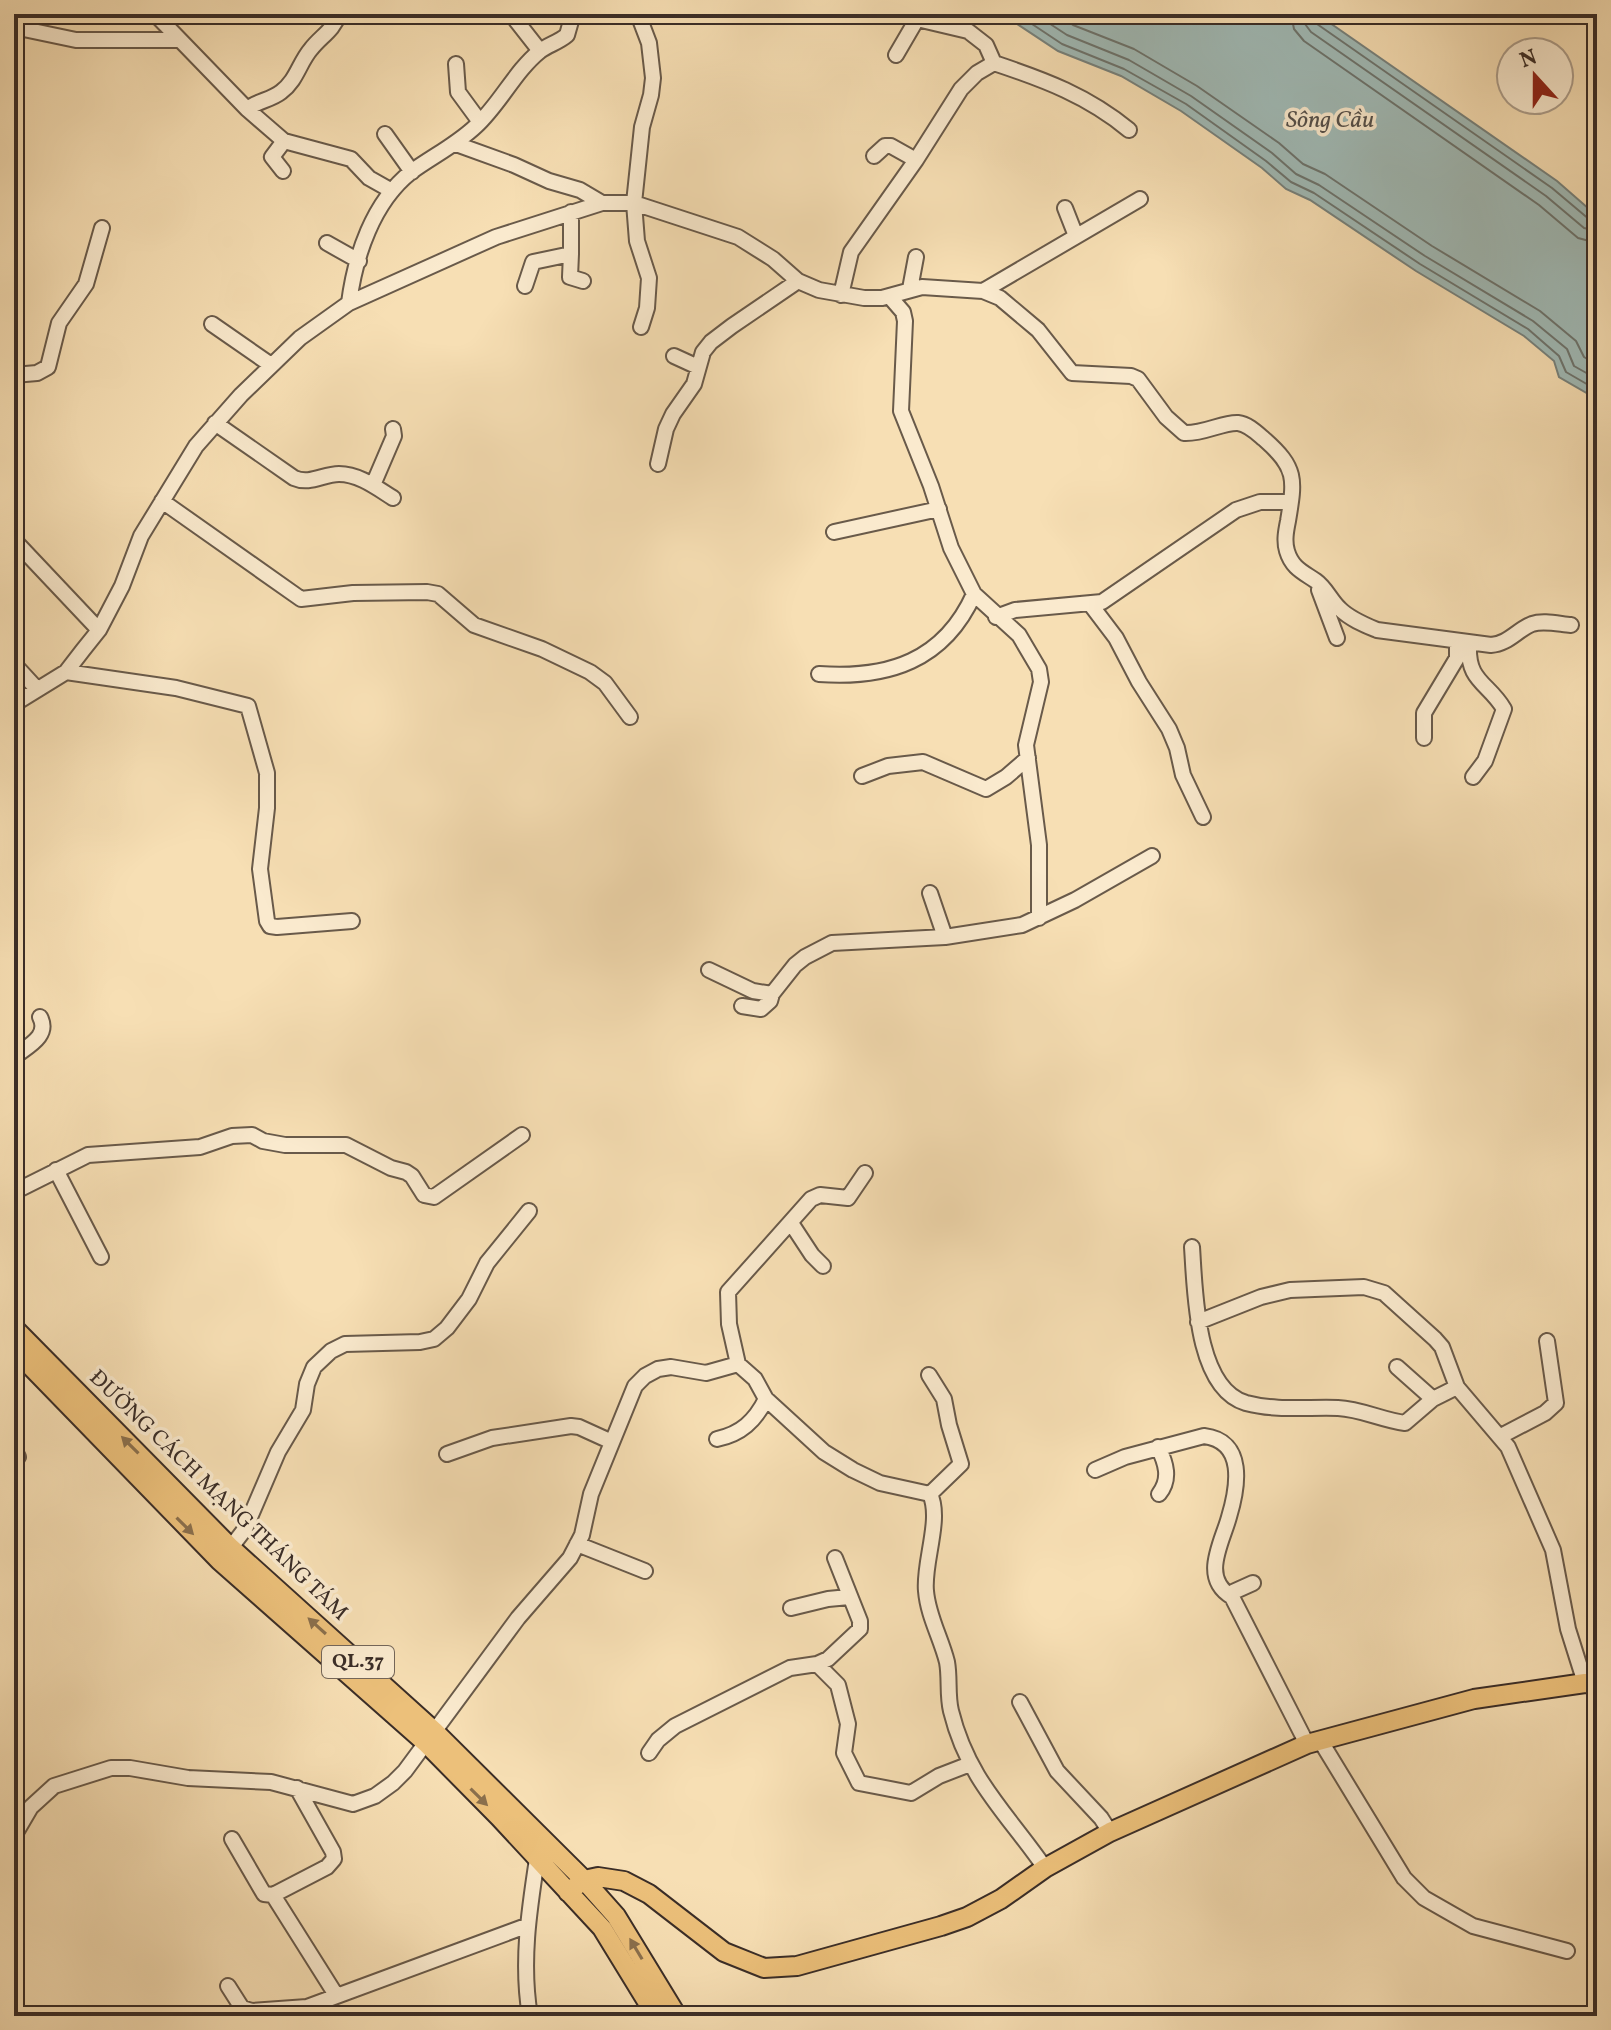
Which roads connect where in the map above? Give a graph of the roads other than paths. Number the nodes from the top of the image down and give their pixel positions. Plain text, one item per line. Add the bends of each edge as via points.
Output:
1 (155, 14) edge
2 (339, 14) edge
3 (511, 14) edge
4 (573, 14) edge
5 (896, 14) edge
6 (917, 19) junction
7 (641, 22) dead end
8 (14, 27) edge
9 (179, 40) junction
10 (540, 51) junction
11 (896, 55) dead end
12 (994, 63) junction
13 (456, 64) dead end
14 (247, 109) junction
15 (480, 122) junction
16 (1129, 130) dead end
17 (385, 134) dead end
18 (284, 141) junction
19 (456, 144) junction
20 (874, 156) dead end
21 (916, 160) junction
22 (283, 171) dead end
23 (412, 172) junction
24 (392, 191) junction
25 (1140, 199) dead end
26 (602, 203) junction
27 (634, 203) junction
28 (1065, 208) dead end
29 (571, 212) junction
30 (102, 228) dead end
31 (1076, 236) junction
32 (327, 243) dead end
33 (571, 254) junction
34 (916, 257) dead end
35 (359, 261) junction
36 (583, 281) dead end
37 (798, 281) junction
38 (525, 286) dead end
39 (910, 289) junction
40 (983, 291) junction
41 (841, 295) junction
42 (890, 297) junction
43 (349, 303) junction
44 (212, 324) dead end
45 (641, 327) dead end
46 (674, 356) dead end
47 (271, 365) junction
48 (698, 367) junction
49 (14, 375) edge
50 (215, 423) junction
51 (393, 429) dead end
52 (658, 464) dead end
53 (373, 485) junction
54 (393, 498) dead end
55 (162, 501) junction
56 (1291, 502) junction
57 (939, 509) junction
58 (834, 532) dead end
59 (14, 540) edge
60 (1318, 582) junction
61 (974, 594) junction
62 (1091, 605) junction
63 (996, 617) junction
64 (1571, 625) dead end
65 (99, 630) junction
66 (1337, 638) dead end
67 (1463, 643) junction
68 (14, 664) edge
69 (66, 672) junction
70 (819, 674) dead end
71 (37, 689) junction
72 (14, 704) edge
73 (630, 717) dead end
74 (1424, 738) dead end
75 (1028, 758) junction
76 (862, 776) dead end
77 (1473, 777) dead end
78 (1203, 817) dead end
79 (1152, 856) dead end
80 (930, 893) dead end
81 (1039, 918) junction
82 (352, 921) dead end
83 (945, 937) junction
84 (709, 970) dead end
85 (772, 994) junction
86 (742, 1006) dead end
87 (40, 1017) dead end
88 (14, 1057) edge
89 (522, 1135) dead end
90 (56, 1170) junction
91 (865, 1173) dead end
92 (14, 1185) edge
93 (529, 1211) dead end
94 (791, 1223) junction
95 (1192, 1247) dead end
96 (101, 1257) dead end
97 (823, 1266) dead end
98 (1198, 1322) junction
99 (15, 1336) edge
100 (1547, 1341) dead end
101 (738, 1364) junction
102 (1397, 1367) dead end
103 (929, 1375) dead end
104 (1457, 1387) junction
105 (766, 1399) junction
106 (1433, 1399) junction
107 (1501, 1436) junction
108 (717, 1439) dead end
109 (612, 1442) junction
110 (1158, 1447) junction
111 (447, 1454) dead end
112 (1095, 1470) dead end
113 (930, 1494) junction
114 (1159, 1494) dead end
115 (577, 1544) junction
116 (226, 1555) junction
117 (835, 1558) dead end
118 (645, 1571) dead end
119 (1253, 1583) dead end
120 (849, 1597) junction
121 (1232, 1597) junction
122 (791, 1608) dead end
123 (817, 1664) junction
124 (1591, 1684) edge
125 (1020, 1702) dead end
126 (430, 1737) junction
127 (1313, 1742) junction
128 (649, 1753) dead end
129 (970, 1764) junction
130 (297, 1788) junction
131 (1110, 1832) junction
132 (14, 1836) edge
133 (232, 1839) dead end
134 (537, 1859) junction
135 (1045, 1868) junction
136 (584, 1880) junction
137 (568, 1892) junction
138 (273, 1895) junction
139 (526, 1926) junction
140 (1567, 1951) dead end
141 (228, 1986) dead end
142 (336, 1995) junction
143 (530, 2016) edge
144 (656, 2016) edge
145 (677, 2016) edge

1 - 9 street
2 - 14 street via 294,80 280,94
3 - 10 street
4 - 10 street via 567,35
5 - 6 street
6 - 11 street
6 - 12 street via 968,31 986,45
7 - 27 street via 653,78
8 - 9 street via 76,40
9 - 14 street
10 - 15 street
12 - 16 street via 1090,101
12 - 21 street via 961,89
13 - 15 street via 458,92
14 - 18 street
15 - 19 street
17 - 23 street
18 - 22 street via 272,157
18 - 24 street via 351,159
19 - 23 street
19 - 26 street
20 - 21 street via 891,146
21 - 41 street via 851,252
23 - 24 street
24 - 35 street via 373,221
25 - 31 street
26 - 27 street
26 - 29 street
27 - 37 street via 738,237
27 - 45 street via 637,241 649,278
28 - 31 street
29 - 33 street
29 - 43 street via 496,237
30 - 49 street via 86,284 59,323 48,367
31 - 40 street
32 - 35 street
33 - 36 street via 570,277
33 - 38 street via 533,262
34 - 39 street
35 - 43 street
37 - 41 street
37 - 48 street via 711,342
39 - 40 street
39 - 42 street
40 - 56 street via 1000,298 1038,330 1072,373 1138,379 1184,433 1238,423 1255,431 1288,463
41 - 42 street
42 - 57 street via 905,321 903,418
43 - 47 street
44 - 47 street
46 - 48 street
47 - 50 street
48 - 52 street via 689,394 666,429
50 - 53 street via 301,481 340,474
50 - 55 street
51 - 53 street
53 - 54 street
55 - 65 street
55 - 73 street via 301,599 353,593 438,594 474,625 590,672
56 - 60 street via 1285,534 1288,554 1298,570
56 - 62 street via 1260,502 1236,510
57 - 58 street
57 - 61 street
59 - 65 street
60 - 66 street
60 - 67 street via 1341,610 1364,625
61 - 63 street
61 - 70 street via 952,630 902,666 844,676
62 - 63 street via 1059,604
62 - 78 street via 1104,618 1174,738 1183,775
63 - 75 street via 1019,635 1039,669
64 - 67 street via 1538,623 1499,644
65 - 69 street
67 - 74 street via 1424,713
67 - 77 street via 1474,675 1504,709 1485,761
68 - 71 street
69 - 71 street
69 - 82 street via 176,688 248,706 267,773 260,869 267,921 277,927
71 - 72 street
75 - 76 street via 986,789 923,762
75 - 81 street via 1039,845
79 - 81 street
80 - 83 street
81 - 83 street
83 - 85 street via 832,943 795,965
84 - 85 street
85 - 86 street via 761,1009
87 - 88 street via 43,1034
89 - 90 street via 434,1197 424,1195 406,1172 356,1148 285,1145 252,1135 200,1147 88,1155
90 - 92 street via 22,1188
90 - 96 street
91 - 94 street via 848,1198 816,1196
93 - 116 street via 487,1263 469,1299 434,1339 345,1344 314,1367 303,1410 278,1452 245,1529
94 - 97 street
94 - 101 street via 728,1292
95 - 98 street
98 - 104 street via 1290,1290 1374,1289 1442,1347
98 - 106 street via 1210,1365 1226,1391 1243,1402 1341,1408 1405,1423
99 - 116 main road, ĐƯỜNG CÁCH MẠNG THÁNG TÁM / QL.37
100 - 107 street via 1556,1403
101 - 105 street
101 - 109 street via 706,1373 671,1367 645,1376 635,1386
102 - 106 street
103 - 113 street via 944,1399 961,1464
104 - 106 street
104 - 107 street
105 - 108 street via 745,1427
105 - 113 street via 824,1452 853,1470 880,1483
107 - 124 street via 1553,1550 1568,1629
109 - 111 street via 571,1426 492,1438
109 - 115 street
110 - 112 street
110 - 114 street via 1167,1480
110 - 121 street via 1204,1436 1229,1448 1236,1466 1233,1501 1215,1568 1224,1592
113 - 129 street via 926,1594 947,1662 951,1710
115 - 118 street
115 - 126 street
116 - 126 main road, ĐƯỜNG CÁCH MẠNG THÁNG TÁM / QL.37
117 - 120 street
119 - 121 street
120 - 122 street
120 - 123 street via 860,1629
121 - 127 street
123 - 128 street via 790,1668 695,1714 658,1740
123 - 129 street via 838,1685 848,1724 844,1753 859,1783 911,1793
124 - 127 main road via 1474,1699
125 - 131 street via 1057,1771
126 - 130 street via 393,1783 367,1799 353,1804
126 -> 134 main road, ĐƯỜNG CÁCH MẠNG THÁNG TÁM / QL.37
126 - 136 main road, ĐƯỜNG CÁCH MẠNG THÁNG TÁM / QL.37
127 - 131 main road
127 - 140 street via 1404,1878 1424,1898 1473,1926
129 - 135 street
130 - 132 street via 111,1768 54,1786 31,1807
130 - 138 street via 334,1859
131 - 135 main road
133 - 138 street via 261,1891
134 - 137 main road, ĐƯỜNG CÁCH MẠNG THÁNG TÁM / QL.37
134 - 139 street
135 - 136 main road via 1001,1899 954,1922 775,1968 724,1952 624,1881
136 - 137 main road
145 -> 136 main road, ĐƯỜNG CÁCH MẠNG THÁNG TÁM / QL.37 via 616,1916
137 - 144 main road, ĐƯỜNG CÁCH MẠNG THÁNG TÁM / QL.37 via 602,1928
138 - 142 street
139 - 142 street
139 - 143 street
141 - 142 street via 236,2002 252,2011 300,2009

